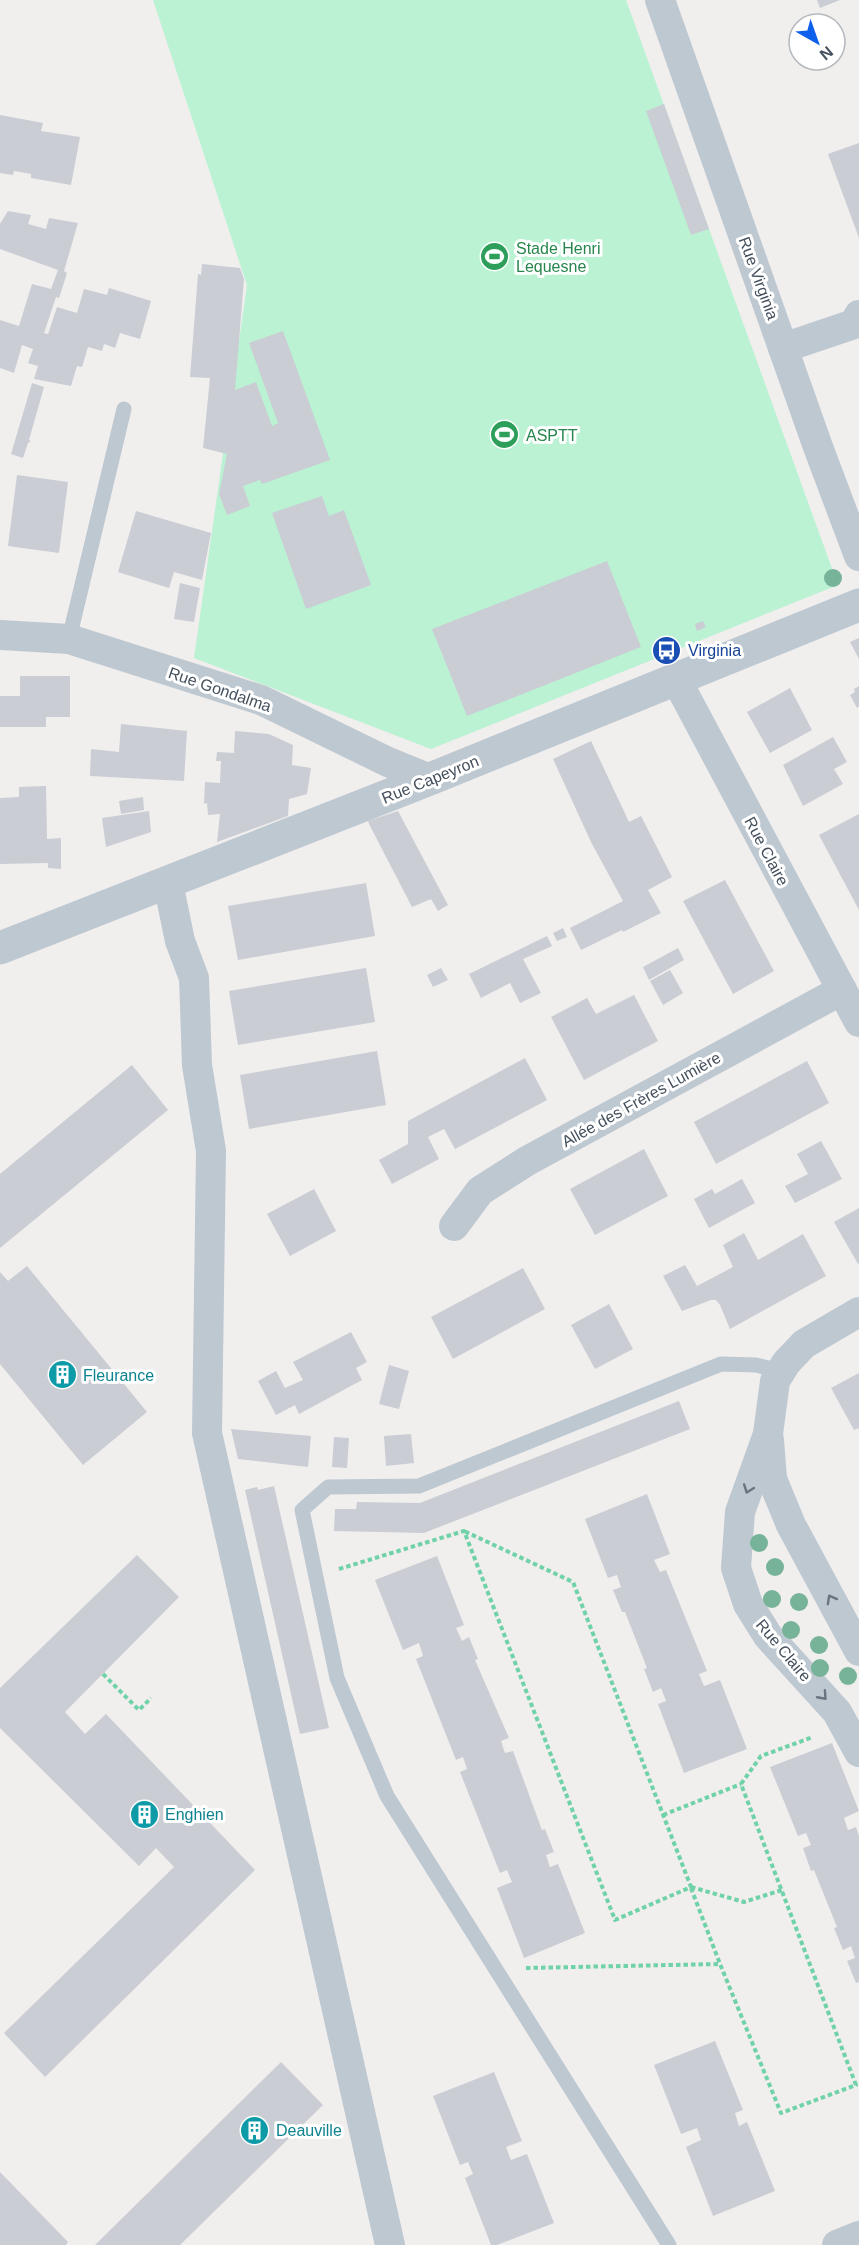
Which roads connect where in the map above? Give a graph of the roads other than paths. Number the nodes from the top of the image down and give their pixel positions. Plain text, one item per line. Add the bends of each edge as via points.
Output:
1 (660, 0) edge
2 (857, 322) edge
3 (783, 348) junction
4 (123, 409) dead end
5 (859, 556) edge
6 (859, 605) edge
7 (0, 635) edge
8 (69, 639) junction
9 (676, 679) junction
10 (430, 779) junction
11 (168, 884) junction
12 (0, 948) edge
13 (842, 990) junction
14 (859, 1022) edge
15 (454, 1226) dead end
16 (859, 1312) edge
17 (781, 1371) junction
18 (768, 1434) junction
19 (859, 1650) edge
20 (859, 1752) edge
21 (859, 2236) edge
22 (390, 2245) edge
23 (669, 2245) edge
24 (837, 2245) edge

1 - 3 street, Rue Virginia
2 - 3 street
3 - 5 street, Rue Virginia
4 - 8 lane
6 - 9 street, Rue Capeyron
7 - 8 street, Rue Gondalma
8 - 10 street, Rue Gondalma via 261,700
9 - 10 street, Rue Capeyron
9 - 13 street, Rue Claire
10 - 11 street, Rue Capeyron
11 - 12 street, Rue Capeyron
11 - 22 street via 180,941 194,978 197,1065 211,1151 207,1433
13 - 14 street, Rue Claire
13 - 15 street, Allée des Frères Lumière via 527,1161 480,1191
16 - 17 street, Rue Claire via 804,1344
17 - 18 street, Rue Claire via 775,1381
17 - 23 lane via 756,1365 721,1364 419,1486 328,1487 302,1510 337,1678 387,1796
19 -> 18 street, Rue Claire via 790,1525 772,1479
18 -> 20 street, Rue Claire via 740,1512 736,1568 748,1604 768,1636 837,1712
21 - 24 street

